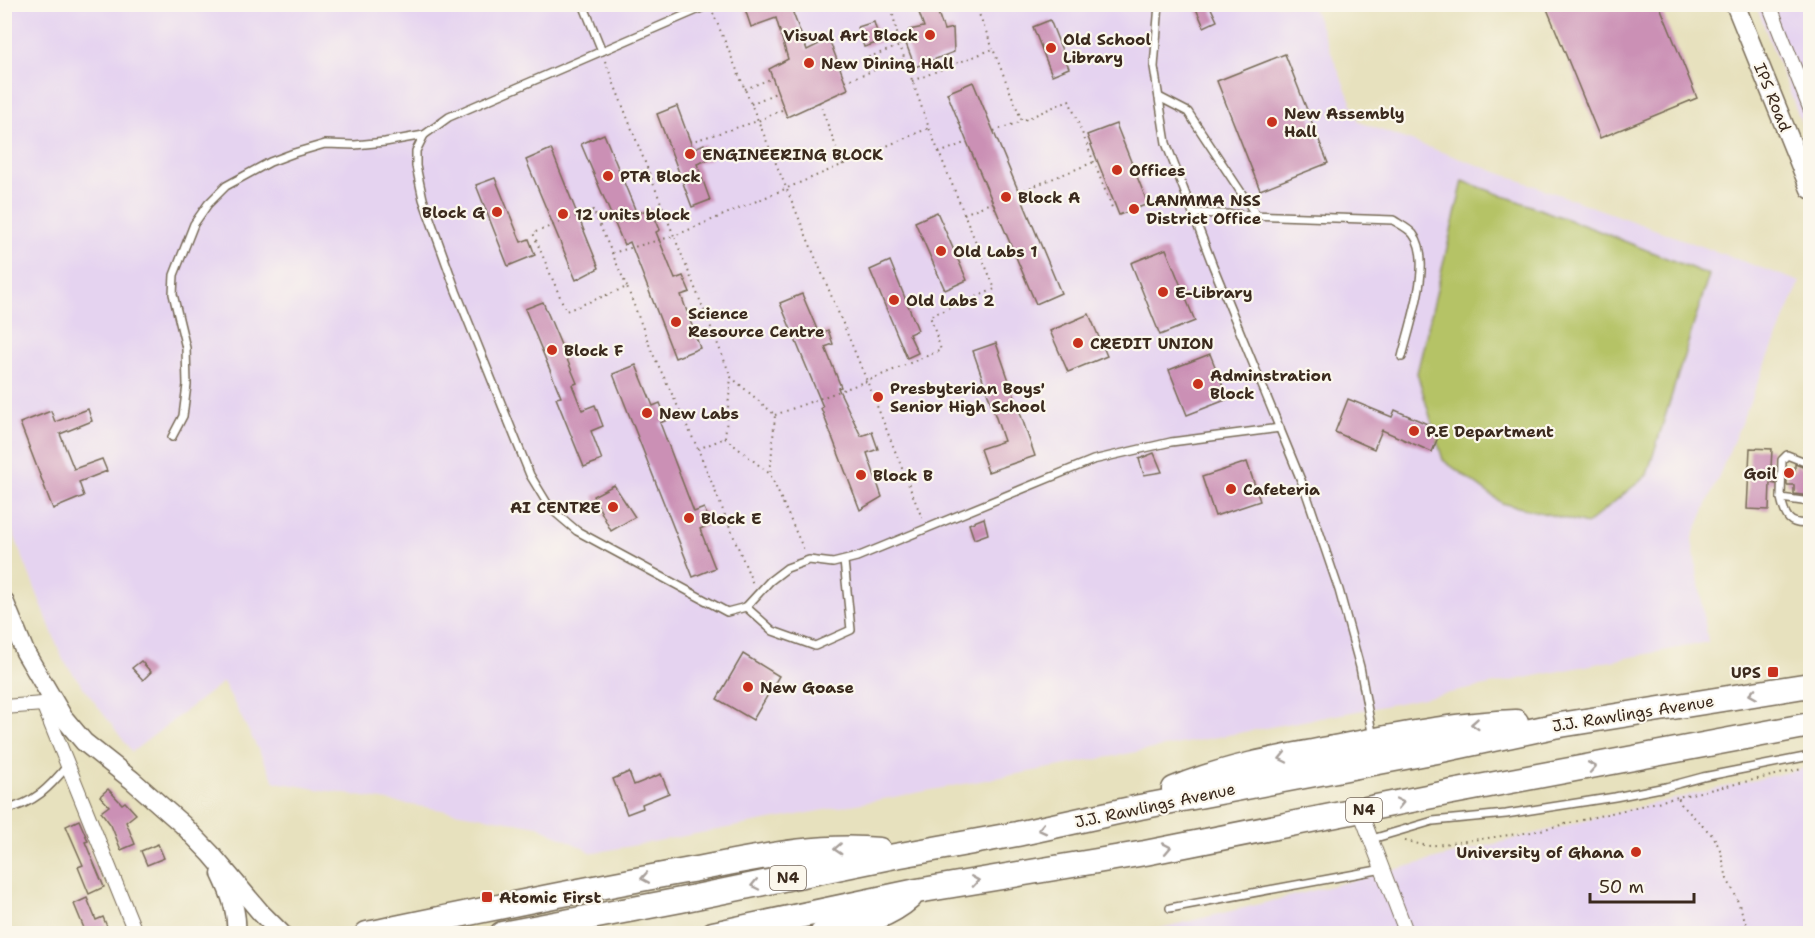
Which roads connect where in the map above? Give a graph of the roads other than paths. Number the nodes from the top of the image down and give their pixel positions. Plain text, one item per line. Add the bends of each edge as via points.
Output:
1 (583, 4) edge
2 (1159, 4) edge
3 (1735, 4) edge
4 (1769, 4) edge
5 (710, 5) edge
6 (602, 51) junction
7 (1159, 97) junction
8 (1810, 108) edge
9 (424, 135) junction
10 (1810, 189) edge
11 (1193, 213) junction
12 (1256, 215) junction
13 (1402, 357) dead end
14 (1280, 428) junction
15 (172, 436) dead end
16 (1810, 464) edge
17 (1781, 498) junction
18 (1810, 502) edge
19 (1810, 523) edge
20 (844, 561) junction
21 (4, 601) edge
22 (746, 607) junction
23 (1810, 685) edge
24 (49, 703) junction
25 (4, 707) edge
26 (1810, 725) edge
27 (1554, 726) junction
28 (1374, 740) junction
29 (1810, 756) edge
30 (68, 765) junction
31 (1140, 807) junction
32 (4, 810) edge
33 (1360, 811) junction
34 (1372, 839) junction
35 (211, 854) junction
36 (895, 856) junction
37 (1383, 869) junction
38 (917, 891) junction
39 (1170, 908) dead end
40 (136, 933) edge
41 (236, 933) edge
42 (282, 933) edge
43 (367, 933) edge
44 (502, 933) edge
45 (713, 933) edge
46 (822, 933) edge
47 (1407, 933) edge

1 - 6 lane
2 - 7 lane via 1154,67
3 - 10 street, IPS Road
4 - 8 street
5 - 6 lane
6 - 9 lane via 449,117
7 - 11 lane via 1166,143
7 - 12 lane via 1188,112
9 - 15 lane via 355,145 325,144 294,153 226,186 208,204 174,274 172,294 186,348 187,386 183,416
9 - 22 lane via 416,151 423,199 530,475 550,508 577,531 705,601 728,612
11 - 12 lane
11 - 14 lane
12 - 13 lane via 1393,220 1413,234 1421,252 1422,276
14 - 20 lane via 1172,442 1093,460
14 - 28 lane via 1340,590
16 - 17 lane via 1784,457
17 - 18 lane
17 - 19 lane via 1792,522
20 - 22 lane via 832,564 809,560 787,568
20 - 22 lane via 851,630 815,646 773,631
21 - 24 street
23 -> 27 highway, J.J. Rawlings Avenue / N4
24 - 25 street
24 - 30 street
24 - 35 street via 84,742 158,803
33 -> 26 highway, N4
27 -> 28 highway via 1516,722 1463,725
27 - 31 highway, J.J. Rawlings Avenue / N4
28 -> 31 highway via 1197,779
29 - 34 lane via 1615,797 1433,821
30 - 32 lane via 33,800
30 - 40 street
31 -> 36 highway, J.J. Rawlings Avenue / N4
33 - 34 street
38 -> 33 highway, N4
34 - 37 street
35 - 41 street via 230,892
35 - 42 street
36 -> 43 highway via 878,849 776,855
36 -> 44 highway, J.J. Rawlings Avenue / N4
37 - 39 lane
37 - 47 street
38 - 45 highway, N4
38 - 46 highway via 885,914

